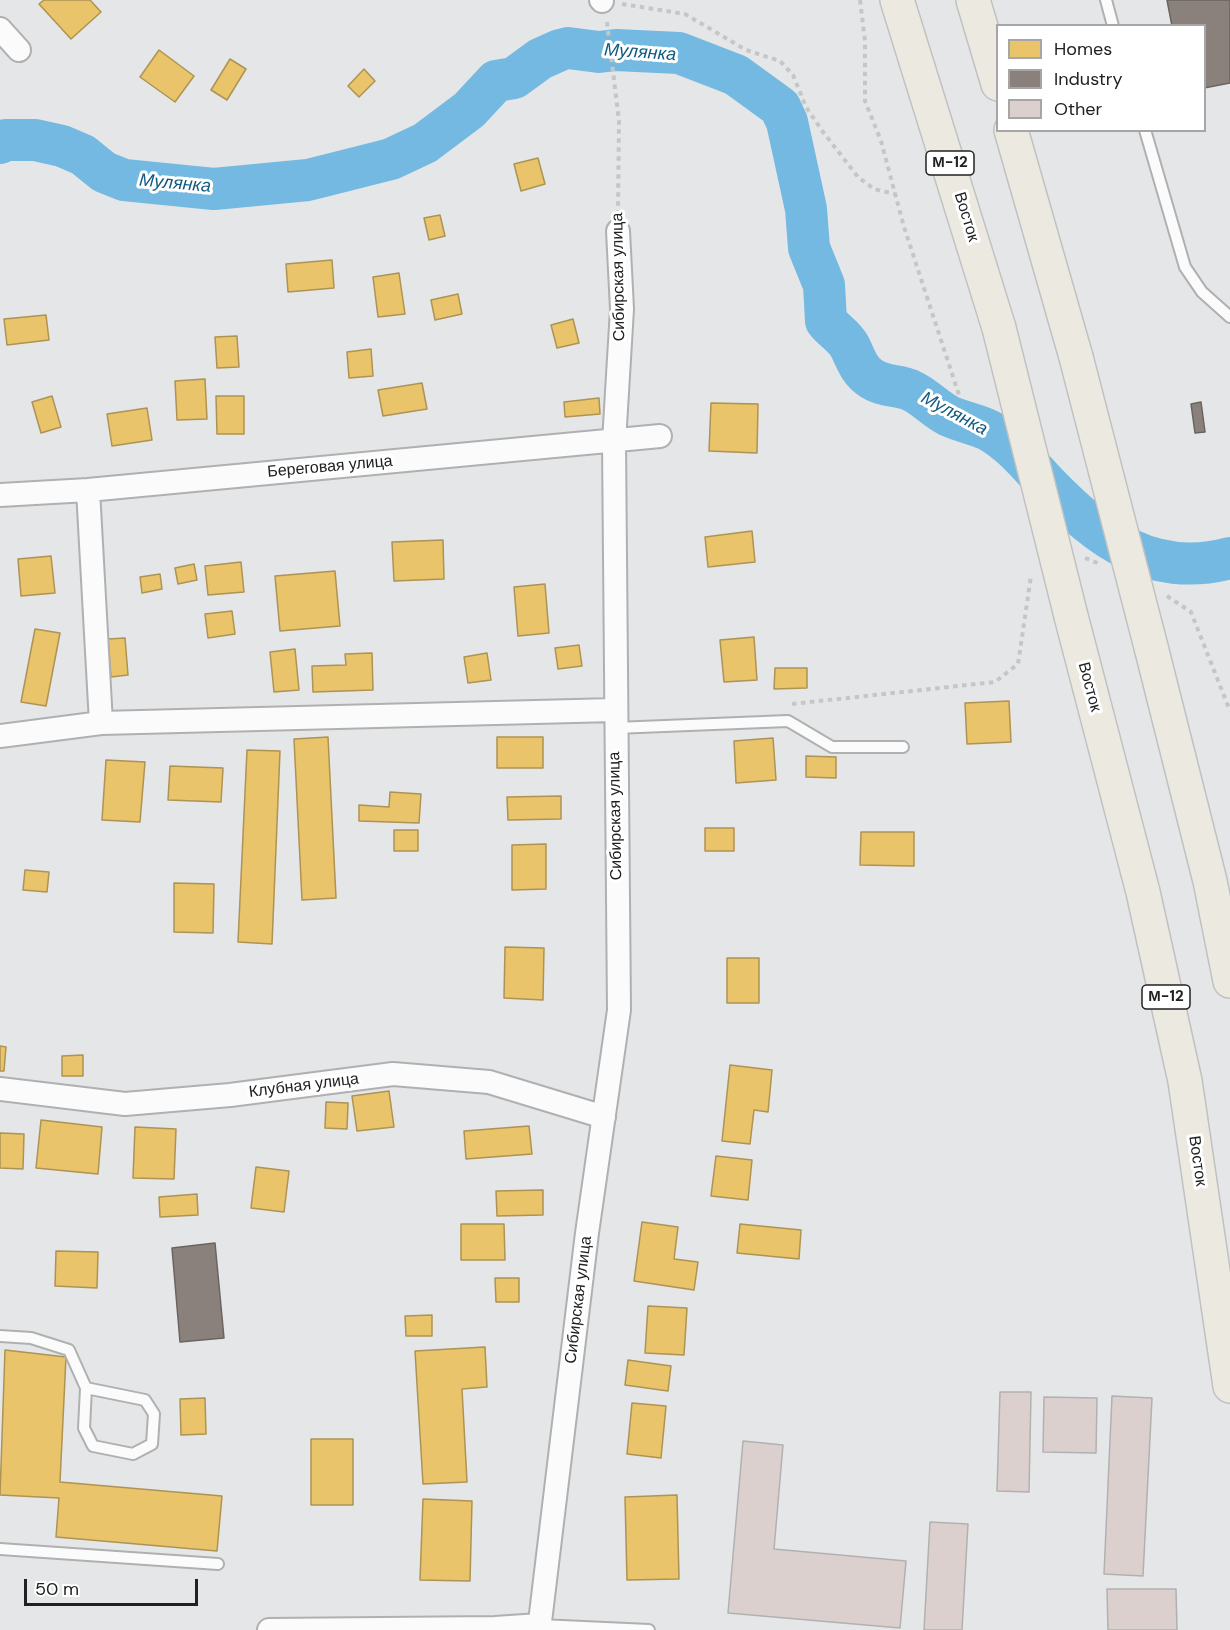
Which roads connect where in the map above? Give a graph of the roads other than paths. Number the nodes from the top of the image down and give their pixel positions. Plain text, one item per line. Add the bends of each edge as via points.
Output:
1 (897, 0) edge
2 (973, 0) edge
3 (1106, 0) edge
4 (1112, 24) edge
5 (0, 29) edge
6 (19, 50) dead end
7 (996, 77) edge
8 (1012, 132) edge
9 (1145, 132) edge
10 (618, 231) road end
11 (1230, 318) edge
12 (660, 436) dead end
13 (614, 441) junction
14 (88, 489) junction
15 (0, 495) edge
16 (615, 719) junction
17 (101, 723) junction
18 (0, 736) edge
19 (903, 747) dead end
20 (1230, 981) edge
21 (0, 1089) edge
22 (604, 1117) junction
23 (0, 1336) edge
24 (1230, 1386) edge
25 (86, 1388) junction
26 (0, 1549) edge
27 (218, 1564) dead end
28 (540, 1627) edge
29 (269, 1630) edge
30 (649, 1630) edge

1 - 24 highway, Восток / М-12, bridge via 999,328 1143,892 1185,1082
2 - 7 highway
3 - 4 lane
5 - 6 street
8 - 20 highway, bridge via 1076,357 1151,647 1210,882
9 - 11 lane via 1185,267 1202,292
10 - 13 street, Сибирская улица via 622,309
12 - 13 street, Береговая улица
13 - 14 street, Береговая улица
13 - 16 street, Сибирская улица
14 - 15 street, Береговая улица
14 - 17 street
16 - 17 street
16 - 19 lane via 789,721 832,747
16 - 22 street, Сибирская улица via 619,1010
17 - 18 street
21 - 22 street, Клубная улица via 125,1104 393,1074 489,1082
22 - 28 street, Сибирская улица via 585,1244
23 - 25 lane via 31,1338 69,1350
25 - 25 lane via 84,1428 93,1446 133,1454 152,1444 154,1414 145,1400
26 - 27 lane
28 - 29 street
28 - 30 lane

